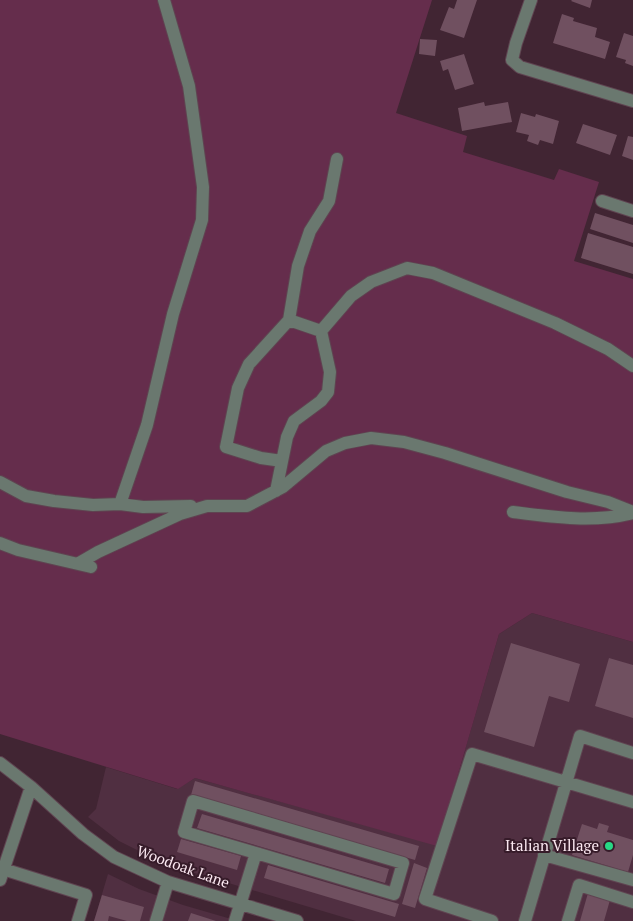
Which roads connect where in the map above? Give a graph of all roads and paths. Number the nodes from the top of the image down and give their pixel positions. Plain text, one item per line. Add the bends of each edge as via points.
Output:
1 (164, 0) edge
2 (531, 0) edge
3 (633, 101) edge
4 (337, 159) dead end
5 (602, 201) dead end
6 (633, 211) edge
7 (289, 320) junction
8 (321, 331) junction
9 (633, 366) edge
10 (282, 461) junction
11 (0, 482) edge
12 (276, 491) junction
13 (120, 504) junction
14 (207, 506) junction
15 (513, 512) dead end
16 (633, 512) edge
17 (0, 543) edge
18 (633, 753) edge
19 (0, 763) edge
20 (565, 783) junction
21 (31, 787) junction
22 (633, 802) edge
23 (256, 853) junction
24 (544, 855) junction
25 (2, 875) edge
26 (633, 880) edge
27 (168, 882) junction
28 (633, 902) edge
29 (240, 904) junction
30 (291, 920) edge
31 (78, 921) edge
32 (156, 921) edge
33 (235, 921) edge
34 (492, 921) edge
35 (525, 921) edge
36 (568, 921) edge

1 - 13 street via 189,86 203,187 202,220 174,314 147,426
2 - 3 street via 512,60 520,67
4 - 7 street via 329,201 310,231 298,266
5 - 6 street
7 - 8 street
7 - 10 street via 249,364 238,388 226,447
8 - 9 street via 351,296 371,282 407,268 433,273 546,319 608,349
8 - 10 street via 330,372 328,392 294,421
10 - 12 street
11 - 13 street via 26,496 54,502
12 - 14 street via 247,506
12 - 16 street via 326,451 371,438 437,451
13 - 14 street
14 - 17 street via 156,524 98,552 85,565
15 - 16 street via 554,517 615,518
18 - 20 street via 580,736
19 - 21 street, Woodoak Lane
20 - 22 street
20 - 24 street
20 - 34 street via 472,754 425,899
21 - 25 street
21 - 27 street, Woodoak Lane via 97,846
23 - 23 street via 394,894 403,863 193,802 184,832
23 - 29 street
24 - 26 street
24 - 35 street
25 - 31 street via 86,895
27 - 29 street, Woodoak Lane
27 - 32 street
28 - 36 street via 579,885
29 - 30 street, Woodoak Lane
29 - 33 street

